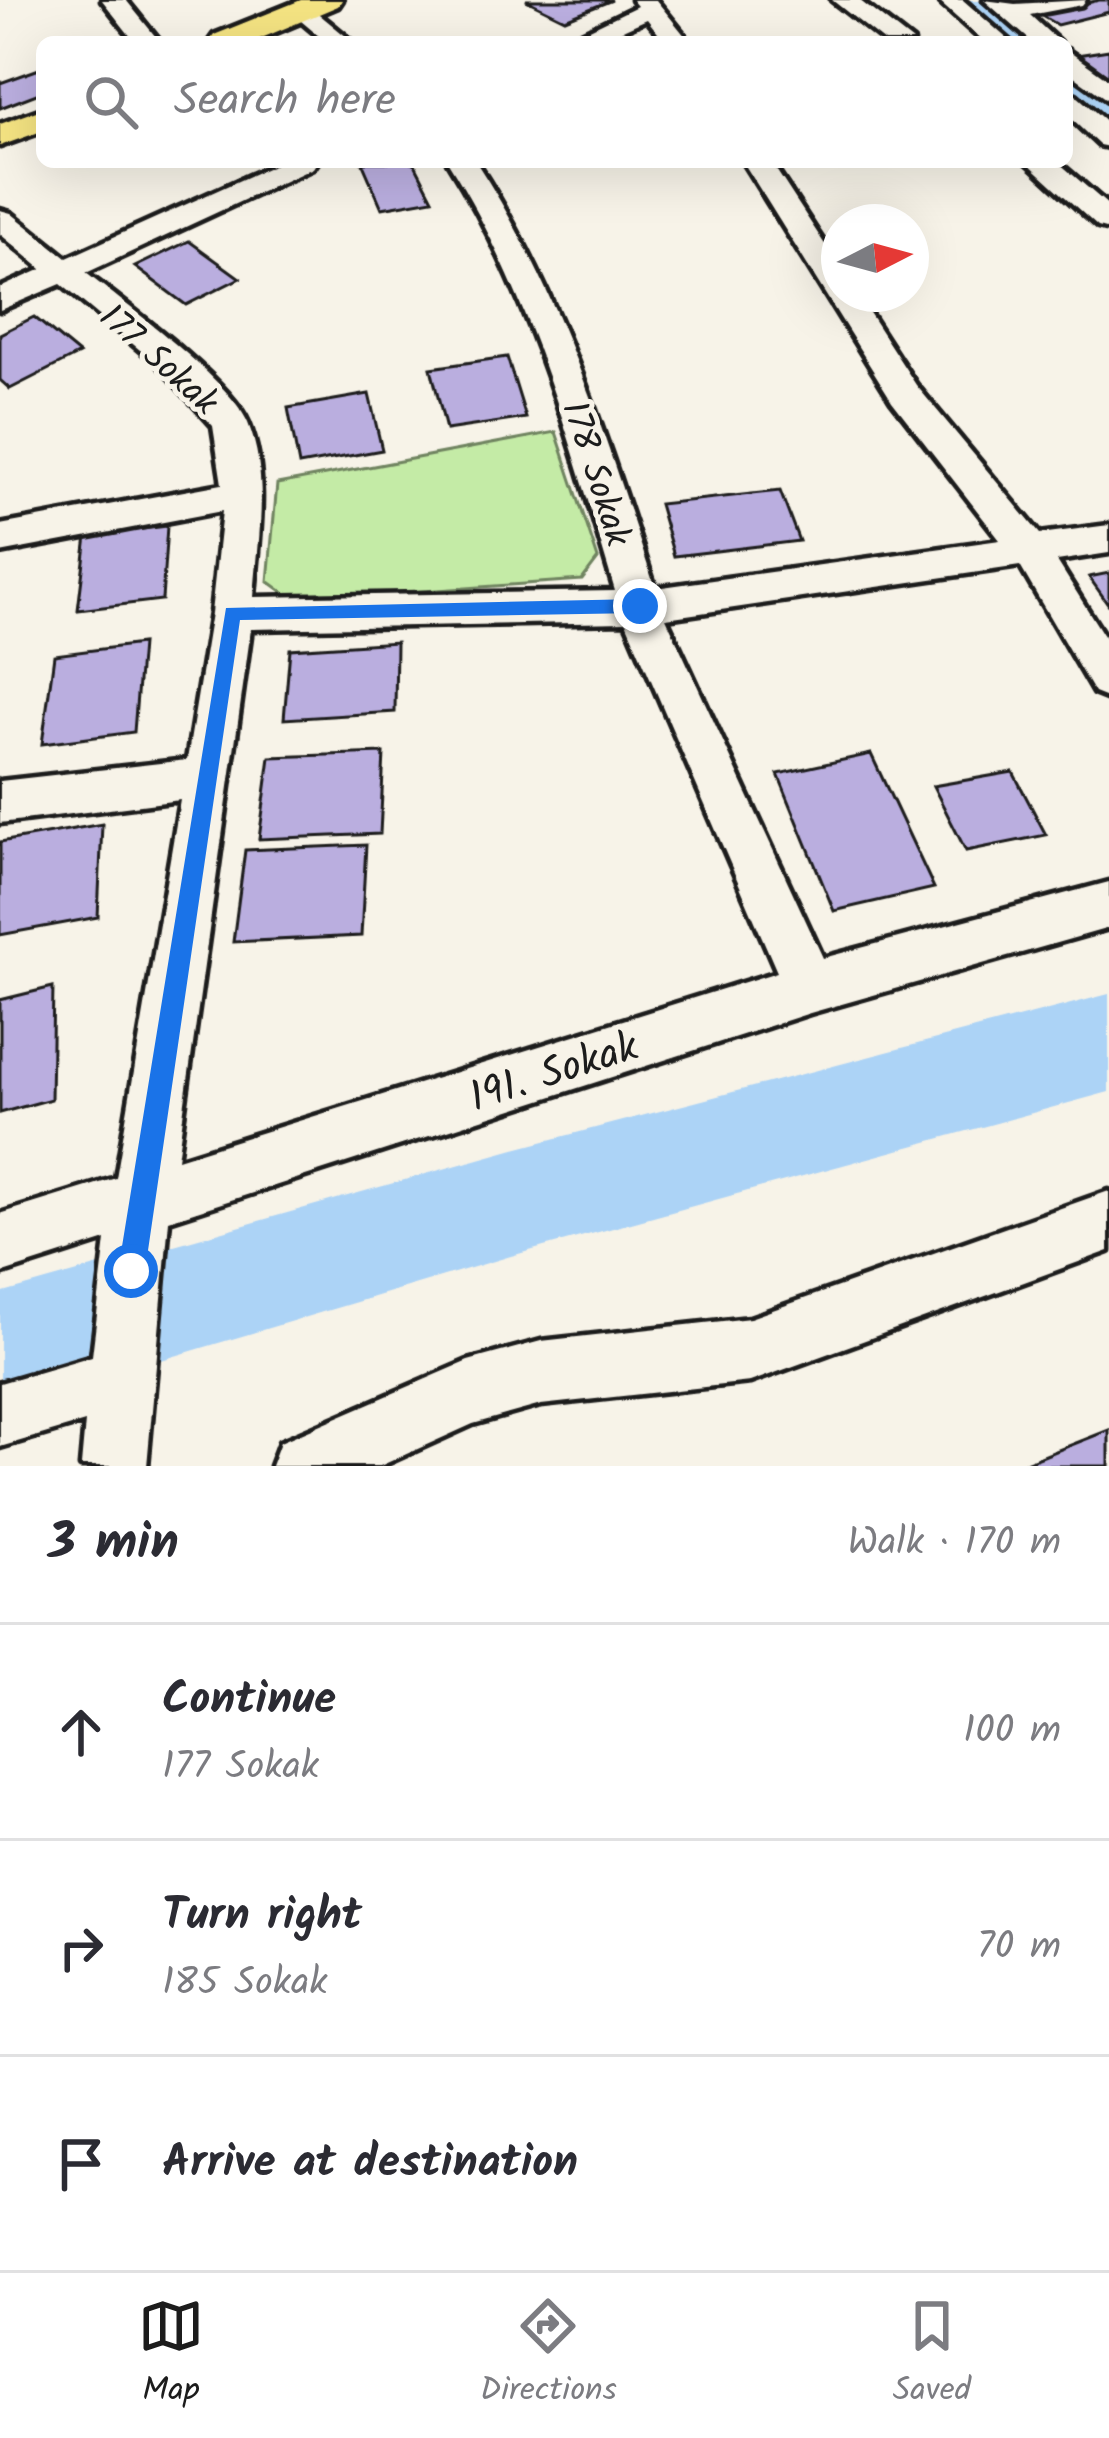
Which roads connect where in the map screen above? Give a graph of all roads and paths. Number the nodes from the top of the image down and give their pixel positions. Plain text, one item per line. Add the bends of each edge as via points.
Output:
1 (114, 0) edge
2 (844, 0) edge
3 (949, 0) edge
4 (1074, 0) edge
5 (313, 4) edge
6 (648, 4) edge
7 (1003, 6) edge
8 (143, 36) edge
9 (239, 36) edge
10 (337, 36) edge
11 (587, 36) edge
12 (673, 36) edge
13 (893, 36) edge
14 (992, 36) edge
15 (1040, 36) edge
16 (1073, 63) edge
17 (1109, 93) edge
18 (1073, 106) edge
19 (36, 121) edge
20 (0, 136) edge
21 (1109, 139) edge
22 (290, 168) edge
23 (466, 168) edge
24 (761, 168) edge
25 (1048, 168) edge
26 (0, 219) edge
27 (1109, 221) edge
28 (821, 262) edge
29 (60, 272) junction
30 (0, 300) edge
31 (853, 312) edge
32 (243, 494) junction
33 (0, 539) edge
34 (1109, 539) edge
35 (1030, 548) junction
36 (640, 606) junction
37 (232, 613) junction
38 (1109, 681) edge
39 (208, 776) junction
40 (0, 802) edge
41 (1109, 905) edge
42 (810, 987) junction
43 (142, 1202) junction
44 (1109, 1221) edge
45 (0, 1244) edge
46 (122, 1379) junction
47 (0, 1415) edge
48 (114, 1466) edge
49 (306, 1466) edge

1 - 8 street
2 - 13 street
3 - 14 street
4 - 7 street
5 - 9 main road
5 - 10 street
6 - 11 street
6 - 12 street
7 - 15 street
16 - 17 street
18 - 21 street
19 - 20 main road
22 - 29 street
23 - 36 street, 178 Sokak via 572,389
24 - 28 street
25 - 27 street
26 - 29 street, 177 Sokak
29 - 30 street
29 - 32 street, 177 Sokak via 170,357 230,423
31 - 35 street via 904,393
32 - 33 street
32 - 37 street, 177 Sokak
34 - 35 street
35 - 36 street
35 - 38 street
36 - 37 street
36 - 42 street, 178 Sokak
37 - 39 street, 177 Sokak
39 - 40 street
39 - 43 street, 177 Sokak
41 - 42 street, 191. Sokak
42 - 43 street, 191. Sokak
43 - 45 street, 191. Sokak
43 - 46 street, 177 Sokak
44 - 49 street via 750,1350 541,1373 469,1393
46 - 47 street
46 - 48 street, 177 Sokak

